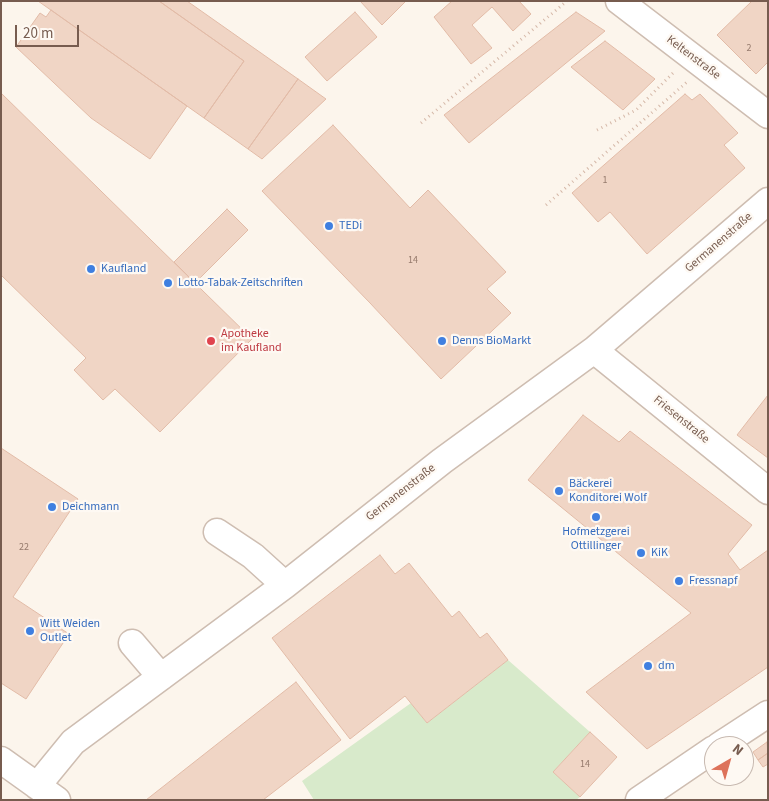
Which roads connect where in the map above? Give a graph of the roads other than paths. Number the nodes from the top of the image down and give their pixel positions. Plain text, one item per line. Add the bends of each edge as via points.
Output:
1 (619, 1) edge
2 (768, 114) edge
3 (768, 201) edge
4 (594, 350) junction
5 (768, 491) edge
6 (217, 532) dead end
7 (285, 585) junction
8 (132, 643) dead end
9 (161, 677) junction
10 (768, 714) edge
11 (734, 736) edge
12 (704, 756) edge
13 (1, 760) edge
14 (47, 793) edge
15 (639, 800) edge

1 - 2 street, Keltenstraße
3 - 4 street, Germanenstraße
4 - 5 street, Friesenstraße
4 - 7 street, Germanenstraße via 442,461
6 - 7 street via 258,551
7 - 9 street, Germanenstraße
8 - 9 street
9 - 14 street, Germanenstraße via 73,742
10 - 11 street
12 - 15 street
13 - 14 street

